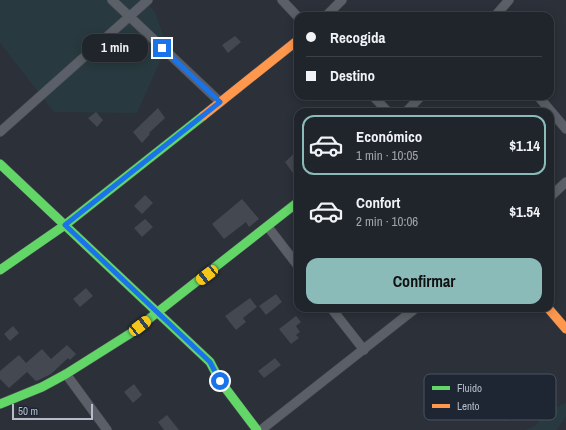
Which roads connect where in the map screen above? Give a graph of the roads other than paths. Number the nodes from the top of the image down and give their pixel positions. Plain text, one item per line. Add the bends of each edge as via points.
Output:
1 (112, 0) edge
2 (148, 0) edge
3 (282, 0) edge
4 (342, 0) edge
5 (509, 0) edge
6 (330, 12) edge
7 (498, 12) edge
8 (294, 13) edge
9 (128, 16) junction
10 (294, 43) edge
11 (377, 100) edge
12 (416, 100) edge
13 (541, 100) edge
14 (220, 102) junction
15 (384, 108) edge
16 (410, 108) edge
17 (548, 108) edge
18 (554, 115) edge
19 (566, 129) edge
20 (0, 132) edge
21 (0, 164) edge
22 (566, 182) edge
23 (554, 193) edge
24 (294, 205) edge
25 (65, 225) junction
26 (268, 227) junction
27 (294, 261) edge
28 (0, 270) edge
29 (158, 312) junction
30 (334, 312) edge
31 (411, 312) edge
32 (551, 312) edge
33 (566, 329) edge
34 (364, 350) junction
35 (66, 374) junction
36 (0, 404) edge
37 (108, 430) edge
38 (257, 430) edge
39 (261, 430) edge

1 - 9 street
2 - 9 street
3 - 8 street
4 - 6 street
5 - 7 street
9 - 14 street
9 - 20 street
10 - 14 street
11 - 15 street
12 - 16 street
13 - 17 street
14 - 25 street
18 - 19 street
21 - 25 street
22 - 23 street
24 - 26 street
25 - 28 street
25 - 29 street
26 - 27 street
26 - 29 street
29 - 35 street via 131,333
29 - 38 street via 212,364 220,381
30 - 34 street
31 - 34 street
32 - 33 street
34 - 39 street
35 - 36 street
35 - 37 street

